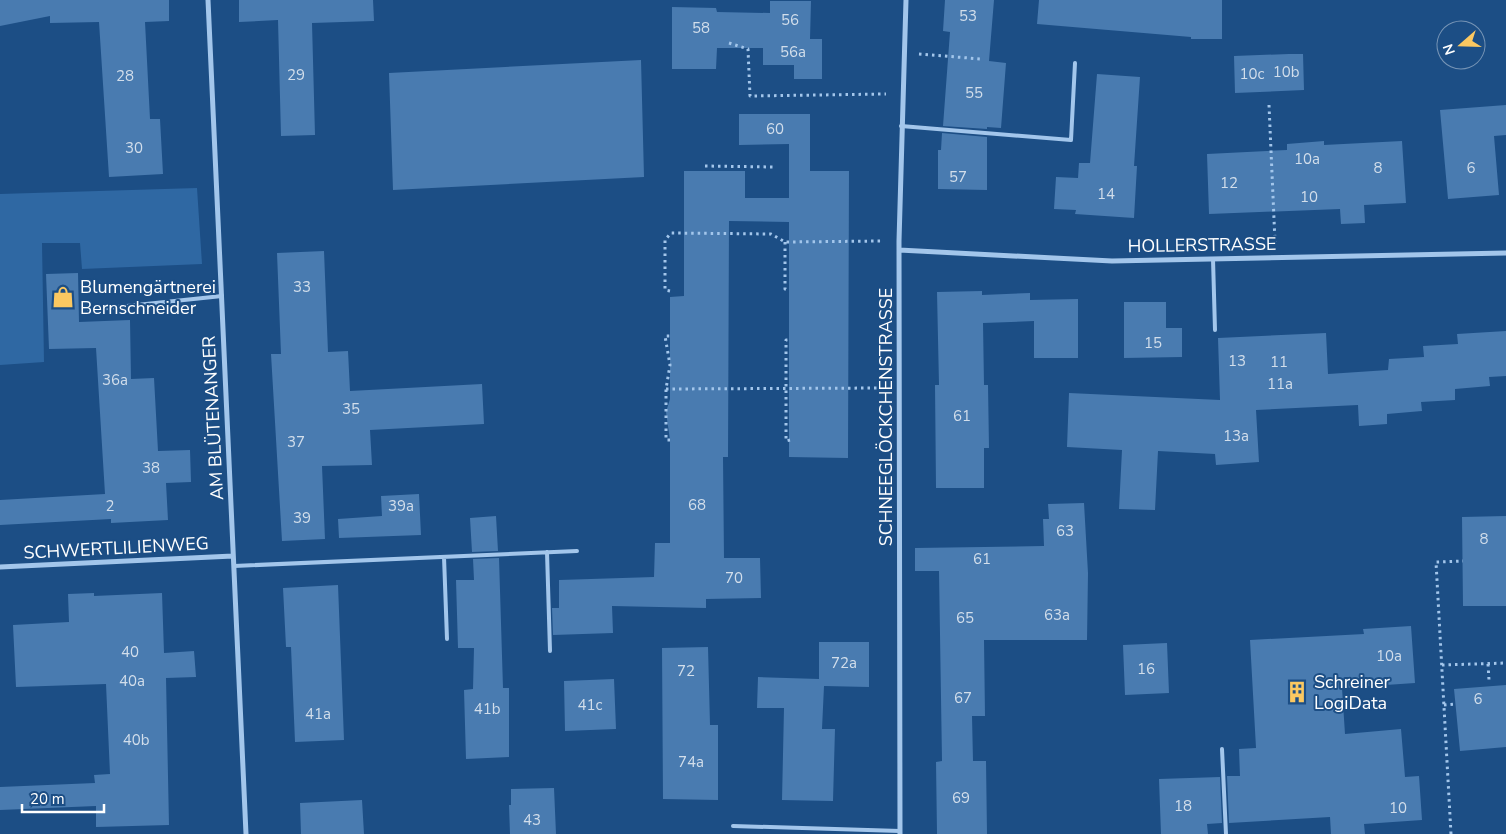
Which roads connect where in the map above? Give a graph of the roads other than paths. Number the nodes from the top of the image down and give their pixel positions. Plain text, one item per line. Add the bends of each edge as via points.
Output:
1 (208, 0) edge
2 (906, 0) edge
3 (1075, 63) dead end
4 (901, 126) junction
5 (899, 250) junction
6 (1506, 253) edge
7 (1213, 259) junction
8 (222, 296) junction
9 (89, 310) dead end
10 (1215, 330) dead end
11 (577, 551) dead end
12 (547, 552) junction
13 (234, 556) junction
14 (444, 557) junction
15 (234, 566) junction
16 (0, 567) edge
17 (447, 639) dead end
18 (550, 651) dead end
19 (1222, 749) dead end
20 (733, 826) dead end
21 (900, 832) edge
22 (246, 834) edge
23 (1226, 834) edge

1 - 8 street, AM BLÜTENANGER
2 - 4 street, SCHNEEGLÖCKCHENSTRASSE
3 - 4 lane via 1071,140
4 - 5 street, SCHNEEGLÖCKCHENSTRASSE
5 - 7 street, HOLLERSTRASSE via 1112,261
5 - 21 street, SCHNEEGLÖCKCHENSTRASSE
6 - 7 street, HOLLERSTRASSE
7 - 10 lane
8 - 9 lane
8 - 13 street, AM BLÜTENANGER
11 - 12 lane
12 - 14 lane
12 - 18 lane
13 - 15 street, AM BLÜTENANGER
13 - 16 street, SCHWERTLILIENWEG
14 - 15 lane
14 - 17 lane
15 - 22 street, AM BLÜTENANGER
19 - 23 lane
20 - 21 lane

